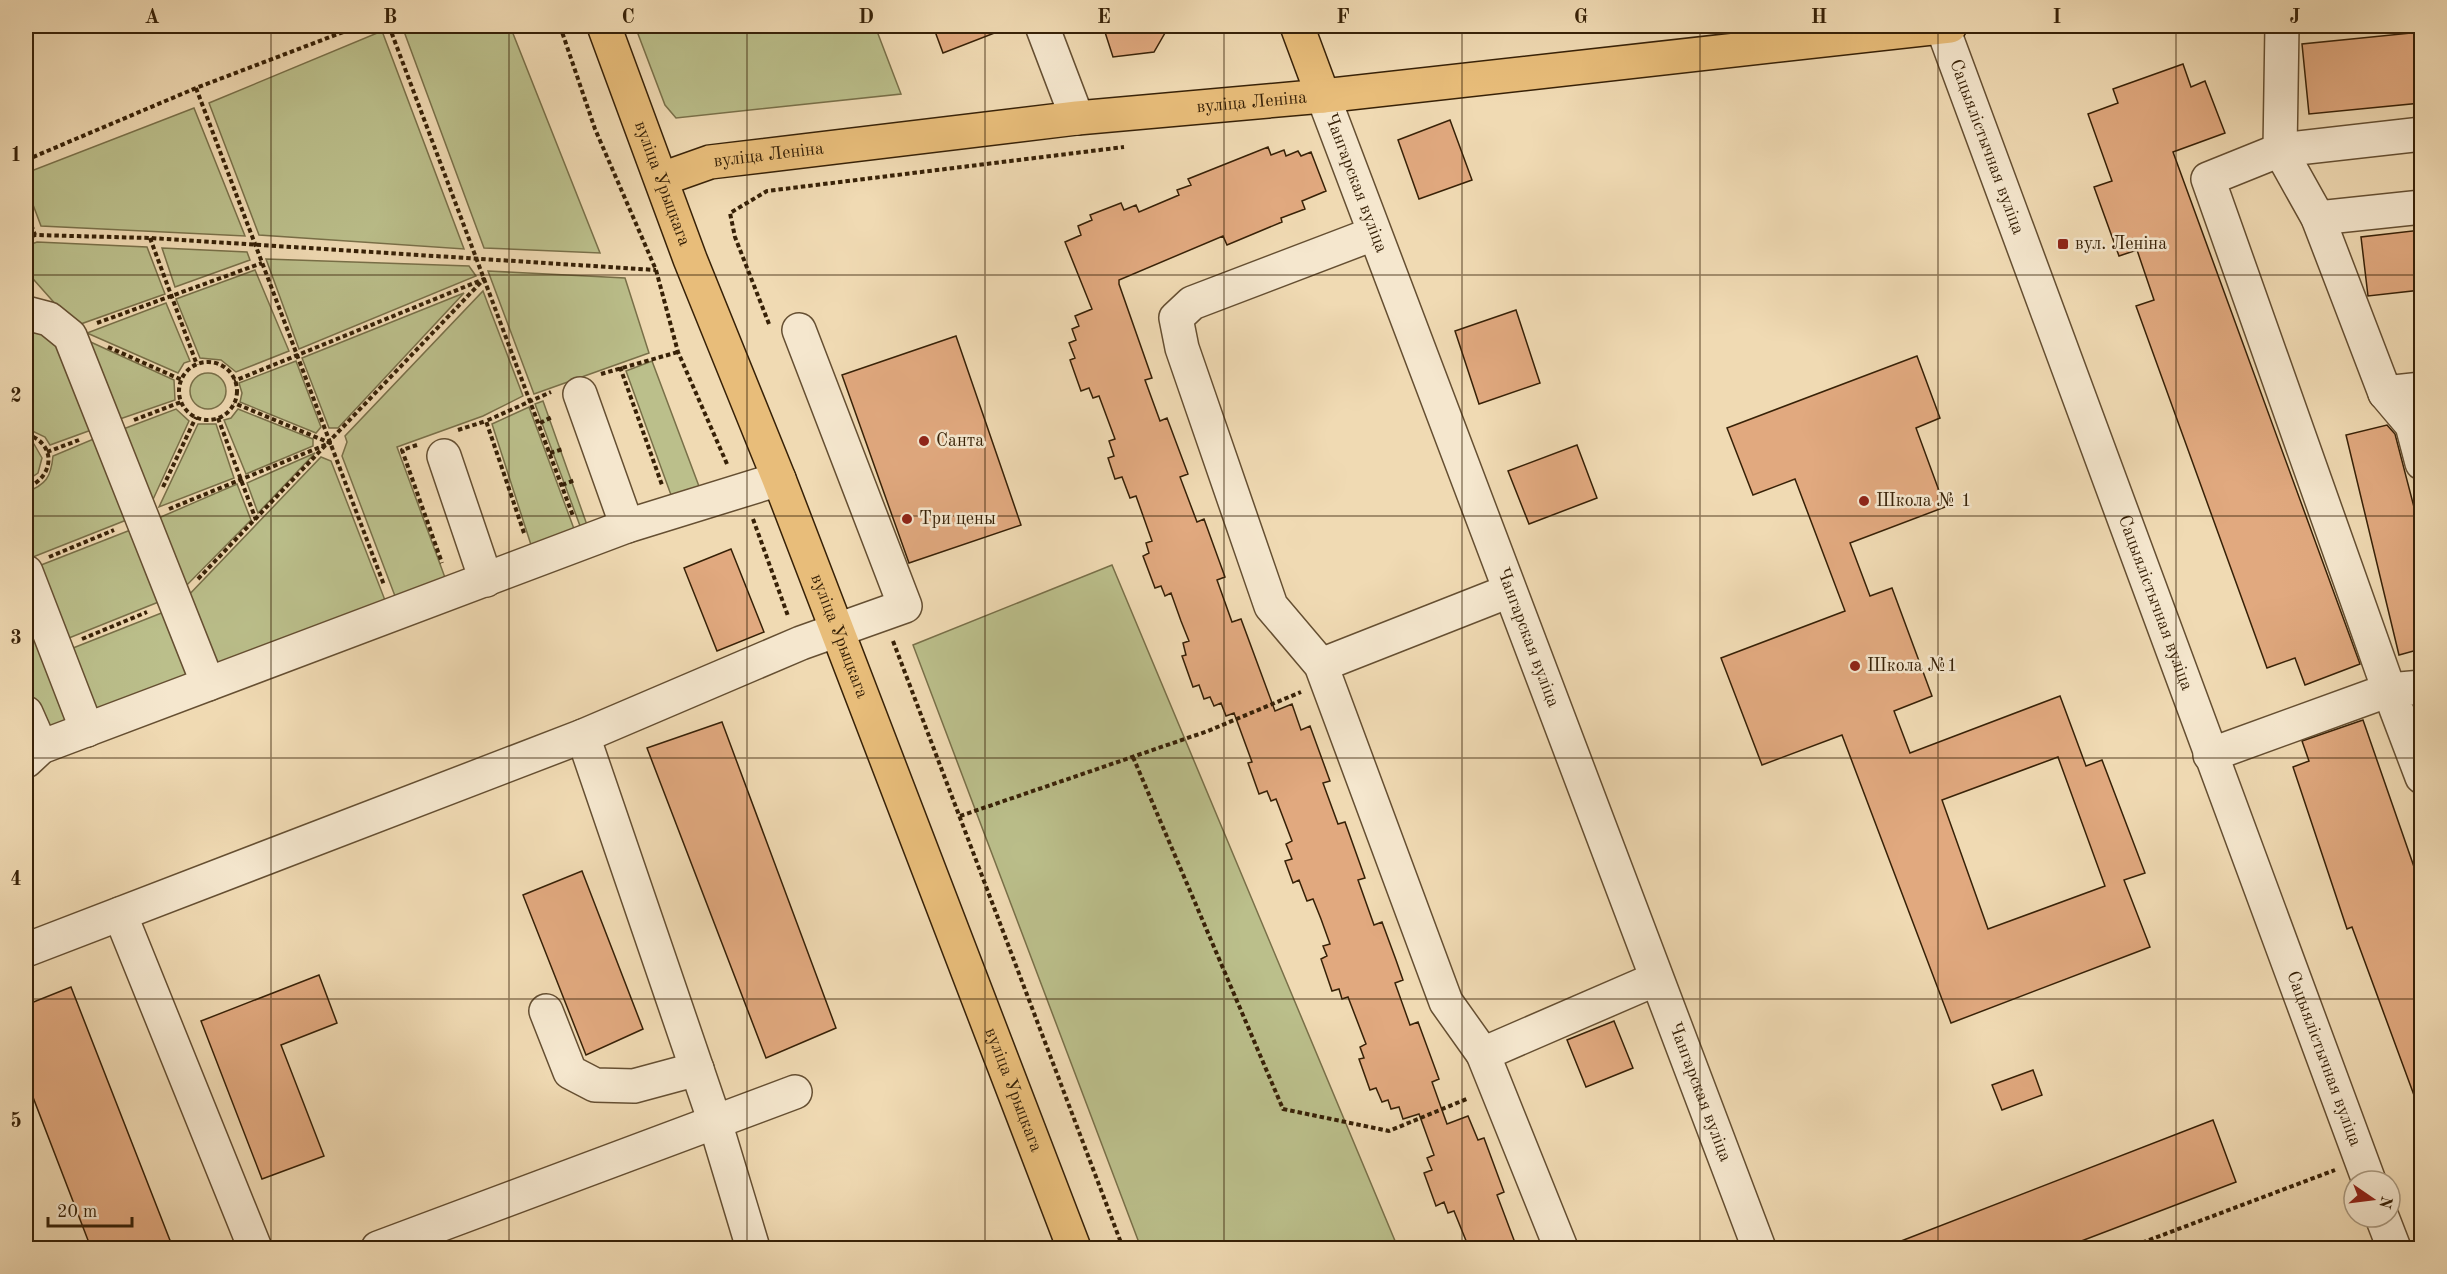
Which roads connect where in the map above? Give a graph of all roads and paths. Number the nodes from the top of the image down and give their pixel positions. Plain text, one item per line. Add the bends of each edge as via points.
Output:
1 (359, 26) edge
2 (389, 26) edge
3 (560, 26) edge
4 (604, 26) edge
5 (1042, 26) edge
6 (1297, 26) edge
7 (1942, 26) edge
8 (1950, 26) edge
9 (2282, 26) edge
10 (196, 88) junction
11 (1323, 96) junction
12 (1077, 118) junction
13 (2421, 134) edge
14 (1130, 146) dead end
15 (2280, 150) junction
16 (26, 160) edge
17 (662, 179) junction
18 (2421, 207) edge
19 (26, 211) edge
20 (2318, 218) junction
21 (1373, 234) junction
22 (35, 235) junction
23 (150, 238) junction
24 (26, 239) edge
25 (256, 245) junction
26 (477, 259) junction
27 (262, 263) junction
28 (656, 270) junction
29 (484, 279) junction
30 (171, 297) junction
31 (26, 313) edge
32 (784, 328) joint
33 (70, 332) junction
34 (678, 351) junction
35 (297, 355) junction
36 (196, 364) junction
37 (182, 380) junction
38 (234, 381) junction
39 (578, 386) junction
40 (2421, 389) edge
41 (2385, 393) junction
42 (531, 400) junction
43 (234, 403) junction
44 (196, 417) junction
45 (552, 417) dead end
46 (218, 418) junction
47 (486, 421) junction
48 (540, 423) junction
49 (26, 434) edge
50 (330, 443) junction
51 (440, 443) junction
52 (563, 448) dead end
53 (550, 453) junction
54 (2421, 463) edge
55 (779, 479) junction
56 (241, 480) junction
57 (575, 480) dead end
58 (562, 485) junction
59 (26, 488) edge
60 (743, 491) junction
61 (146, 519) junction
62 (256, 520) junction
63 (627, 526) junction
64 (526, 539) dead end
65 (583, 543) junction
66 (33, 566) edge
67 (444, 568) dead end
68 (496, 576) junction
69 (1509, 591) junction
70 (174, 600) junction
71 (882, 614) junction
72 (391, 615) junction
73 (836, 631) junction
74 (73, 643) dead end
75 (801, 643) junction
76 (1324, 673) junction
77 (203, 686) junction
78 (2421, 687) edge
79 (2389, 690) junction
80 (26, 713) edge
81 (87, 730) junction
82 (583, 736) junction
83 (33, 754) edge
84 (2210, 755) junction
85 (1133, 757) junction
86 (2421, 777) edge
87 (960, 816) junction
88 (120, 914) junction
89 (26, 950) edge
90 (1656, 979) junction
91 (546, 1011) dead end
92 (1483, 1054) junction
93 (697, 1069) junction
94 (1496, 1086) junction
95 (795, 1092) dead end
96 (715, 1122) junction
97 (2364, 1169) edge
98 (2342, 1178) edge
99 (2387, 1229) edge
100 (255, 1248) edge
101 (378, 1248) edge
102 (753, 1248) edge
103 (1074, 1248) edge
104 (1123, 1248) edge
105 (1561, 1248) edge
106 (1759, 1248) edge
107 (2128, 1248) edge
108 (2394, 1248) edge

1 - 10 path
2 - 26 path
3 - 28 path via 595,129
4 - 17 main road, вуліца Урыцкага
5 - 12 street
6 - 11 main road, Чангарская вуліца
7 - 8 main road, вуліца Леніна
7 - 11 main road, вуліца Леніна
7 - 84 street, Сацыялістычная вуліца
9 - 15 street
10 - 16 path
10 - 25 path
11 - 12 main road, вуліца Леніна
11 - 21 street, Чангарская вуліца
12 - 17 main road, вуліца Леніна via 710,162
13 - 15 street
14 - 32 path via 767,191 730,213 735,237
15 - 20 street
15 - 79 street via 2208,178
17 - 55 main road, вуліца Урыцкага
18 - 20 street
19 - 22 path
20 - 41 street
21 - 69 street, Чангарская вуліца
21 - 76 street via 1192,303 1176,318 1182,348 1271,606
22 - 23 path
22 - 24 path
23 - 25 path
23 - 30 path
25 - 26 path
25 - 27 path
26 - 28 path
26 - 29 path
27 - 30 path
27 - 35 path
28 - 34 path
29 - 35 path
29 - 42 path
29 - 50 path
30 - 33 path
30 - 36 path
31 - 33 street via 49,319
32 - 71 street via 905,606
33 - 37 path
33 - 61 street
34 - 39 path
34 - 60 path
35 - 38 path
35 - 50 path
36 - 37 path
36 - 38 path via 225,367
37 - 44 path via 182,406
38 - 43 path
39 - 42 path
39 - 63 street
40 - 41 street
41 - 54 street via 2412,425
42 - 47 path
42 - 48 path
43 - 46 path
43 - 50 path
44 - 46 path
44 - 61 path
45 - 48 path
46 - 56 path
47 - 51 path
47 - 64 path
48 - 53 path
49 - 59 path via 45,446 48,467 44,477
50 - 56 path
50 - 62 path
50 - 72 path
51 - 67 path via 402,450
51 - 68 street
52 - 53 path
53 - 58 path
55 - 60 street
55 - 73 main road, вуліца Урыцкага
56 - 61 path
56 - 62 path
57 - 58 path
58 - 65 path
60 - 63 street
60 - 75 path
61 - 66 path
61 - 70 street
62 - 70 path
63 - 65 street
65 - 68 street
66 - 81 street
68 - 72 street via 514,593 394,638
69 - 76 street
69 - 90 street, Чангарская вуліца
70 - 74 path
70 - 77 street
71 - 73 street
71 - 87 path
72 - 77 street
73 - 75 street
73 - 103 main road, вуліца Урыцкага
75 - 82 street
76 - 85 path via 1208,731
76 - 92 street via 1446,1002
77 - 81 street
78 - 79 street
79 - 84 street
79 - 86 street
80 - 83 street
81 - 83 street
82 - 88 street
82 - 93 street
84 - 97 street, Сацыялістычная вуліца
85 - 87 path
85 - 94 path via 1283,1109 1389,1131
87 - 104 path
88 - 89 street
88 - 100 street
90 - 92 street
90 - 106 street, Чангарская вуліца
91 - 93 street via 570,1072 595,1085 634,1086
92 - 94 street
93 - 96 street
94 - 105 street
95 - 96 street
96 - 101 street
96 - 102 street
98 - 107 path
99 - 108 street

